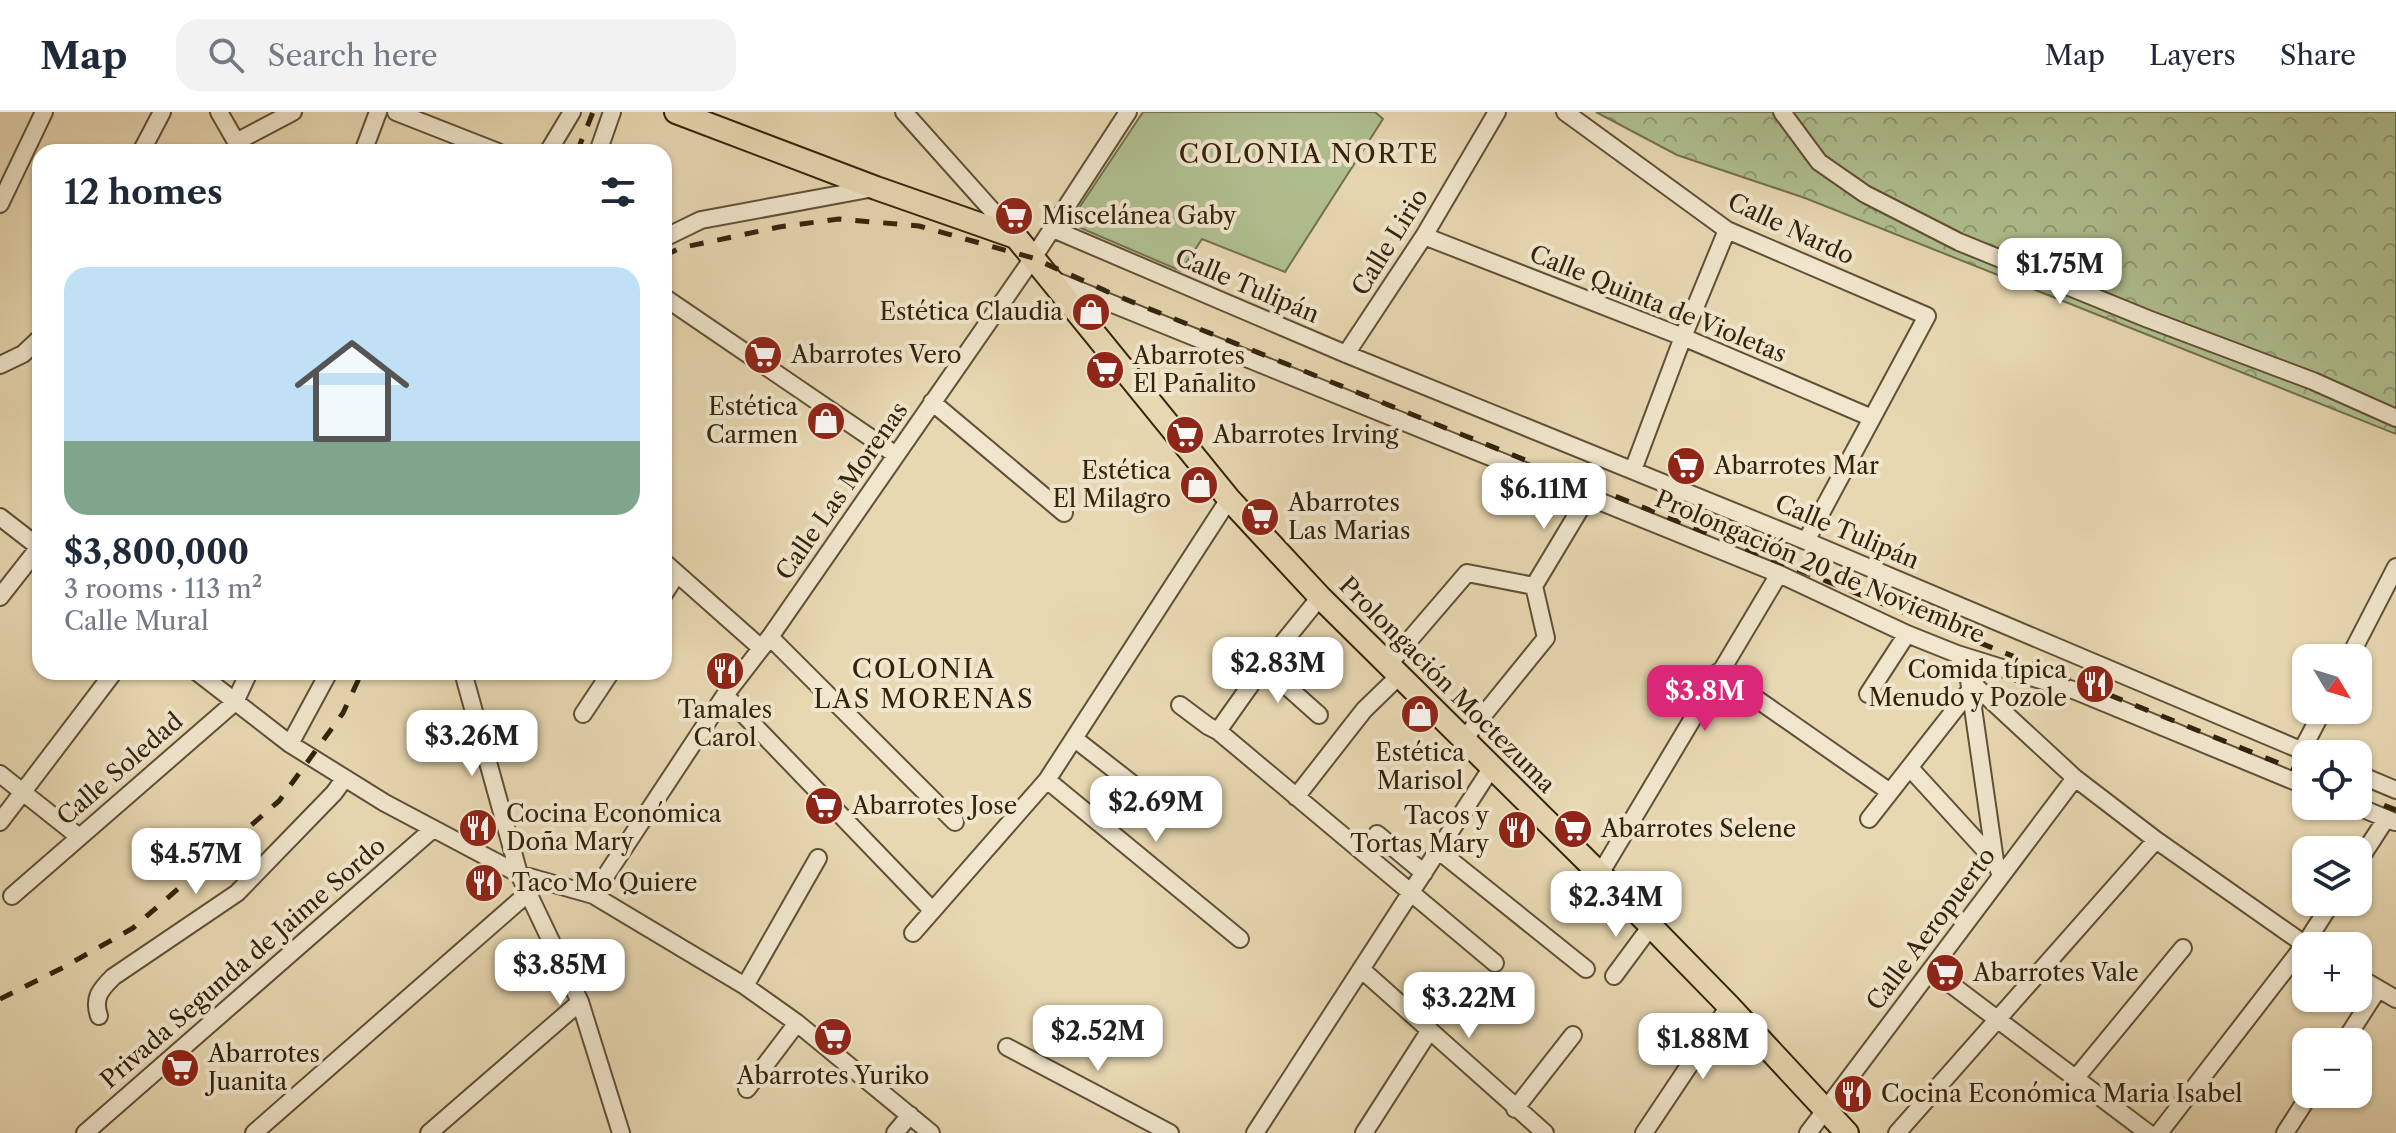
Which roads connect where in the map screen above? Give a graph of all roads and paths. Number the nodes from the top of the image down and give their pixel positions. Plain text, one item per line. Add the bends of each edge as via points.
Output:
1 (44, 112) edge
2 (162, 112) edge
3 (219, 112) edge
4 (293, 112) edge
5 (378, 112) edge
6 (396, 112) edge
7 (572, 112) edge
8 (612, 112) edge
9 (676, 112) edge
10 (904, 112) edge
11 (1128, 112) edge
12 (1497, 112) edge
13 (1565, 112) edge
14 (1782, 112) edge
15 (145, 144) edge
16 (237, 144) edge
17 (244, 144) edge
18 (366, 144) edge
19 (478, 144) edge
20 (553, 144) edge
21 (601, 144) edge
22 (876, 188) junction
23 (0, 204) edge
24 (1053, 229) junction
25 (1727, 230) junction
26 (672, 234) edge
27 (1424, 236) junction
28 (1016, 237) junction
29 (1033, 258) junction
30 (1051, 279) junction
31 (672, 302) edge
32 (1683, 337) junction
33 (32, 346) edge
34 (1346, 354) junction
35 (0, 365) edge
36 (932, 402) junction
37 (1872, 418) junction
38 (2396, 418) edge
39 (896, 455) junction
40 (1633, 470) junction
41 (1588, 496) junction
42 (1229, 499) junction
43 (1064, 513) dead end
44 (0, 517) edge
45 (32, 541) edge
46 (1806, 541) junction
47 (32, 557) edge
48 (2396, 567) edge
49 (672, 569) edge
50 (677, 574) junction
51 (1779, 574) junction
52 (672, 582) edge
53 (1534, 586) junction
54 (0, 597) edge
55 (1320, 597) junction
56 (1907, 634) junction
57 (765, 643) junction
58 (2356, 644) edge
59 (1957, 654) junction
60 (1264, 666) junction
61 (1393, 670) junction
62 (1718, 672) junction
63 (108, 680) edge
64 (207, 680) edge
65 (245, 680) edge
66 (325, 680) edge
67 (465, 680) edge
68 (606, 680) edge
69 (1970, 685) junction
70 (1868, 694) dead end
71 (725, 695) junction
72 (235, 702) junction
73 (1180, 705) dead end
74 (583, 714) dead end
75 (1319, 715) dead end
76 (1218, 731) junction
77 (1075, 739) junction
78 (1464, 739) junction
79 (290, 744) junction
80 (2292, 746) edge
81 (1492, 767) junction
82 (1910, 768) junction
83 (0, 774) edge
84 (345, 778) junction
85 (2075, 778) junction
86 (1047, 780) junction
87 (2292, 780) edge
88 (2372, 780) edge
89 (2396, 790) edge
90 (22, 792) junction
91 (1890, 792) junction
92 (1296, 797) junction
93 (2372, 813) edge
94 (1171, 814) dead end
95 (1869, 819) dead end
96 (2391, 821) edge
97 (0, 822) edge
98 (955, 822) dead end
99 (433, 829) junction
100 (1377, 834) dead end
101 (78, 836) junction
102 (2156, 840) junction
103 (2372, 845) edge
104 (1439, 851) junction
105 (818, 858) dead end
106 (1998, 868) junction
107 (1424, 873) junction
108 (519, 874) junction
109 (1600, 874) junction
110 (528, 893) junction
111 (1411, 894) junction
112 (593, 895) junction
113 (12, 896) dead end
114 (932, 910) junction
115 (1651, 926) junction
116 (913, 933) dead end
117 (2292, 935) edge
118 (1240, 939) dead end
119 (2183, 948) dead end
120 (1495, 963) dead end
121 (2292, 963) edge
122 (1361, 969) junction
123 (1586, 969) dead end
124 (1932, 970) junction
125 (1614, 976) dead end
126 (2372, 985) edge
127 (745, 986) junction
128 (2378, 989) junction
129 (2396, 999) edge
130 (580, 1002) junction
131 (1729, 1006) junction
132 (99, 1016) dead end
133 (1997, 1018) junction
134 (797, 1023) junction
135 (2353, 1028) edge
136 (1430, 1030) junction
137 (1573, 1035) dead end
138 (1007, 1047) dead end
139 (2075, 1079) junction
140 (747, 1089) dead end
141 (2301, 1108) edge
142 (1515, 1109) junction
143 (1825, 1110) junction
144 (910, 1115) junction
145 (1533, 1129) edge
146 (85, 1133) edge
147 (254, 1133) edge
148 (429, 1133) edge
149 (621, 1133) edge
150 (895, 1133) edge
151 (931, 1133) edge
152 (1170, 1133) edge
153 (1255, 1133) edge
154 (1364, 1133) edge
155 (1644, 1133) edge
156 (1808, 1133) edge
157 (1847, 1133) edge
158 (1897, 1133) edge
159 (2148, 1133) edge
160 (2159, 1133) edge
161 (2285, 1133) edge

1 - 23 street
2 - 15 street
3 - 16 street
4 - 17 street
5 - 18 street
6 - 19 street
7 - 20 street
8 - 21 street
9 - 22 main road
10 - 28 street, Prolongación Moctezuma
11 - 24 street, Calle Las Morenas
12 - 27 street, Calle Lirio
13 - 25 street, Calle Nardo
14 - 38 street via 1819,162 1865,194 1959,242
22 - 26 street via 701,220
22 - 28 main road
24 - 29 street, Calle Las Morenas
24 - 34 street, Calle Tulipán
25 - 32 street
25 - 37 street, Calle Nardo via 1927,316
27 - 32 street, Calle Quinta de Violetas
27 - 34 street, Calle Lirio
28 - 29 main road, Prolongación Moctezuma
29 - 30 main road, Prolongación Moctezuma
29 - 36 street, Calle Las Morenas
30 - 41 street, Prolongación 20 de Noviembre
30 - 42 main road, Prolongación Moctezuma
31 - 39 street
32 - 37 street, Calle Quinta de Violetas
32 - 40 street
33 - 35 street
34 - 40 street, Calle Tulipán
36 - 39 street, Calle Las Morenas
36 - 43 street
37 - 46 street
39 - 57 street, Calle Las Morenas
40 - 46 street, Calle Tulipán
41 - 51 street, Prolongación 20 de Noviembre
41 - 53 street
42 - 55 main road, Prolongación Moctezuma
42 - 77 street
44 - 45 street
46 - 80 street, Calle Tulipán
47 - 54 street
48 - 58 street
49 - 50 street
50 - 52 street
50 - 57 street
51 - 56 street, Prolongación 20 de Noviembre
51 - 62 street
53 - 61 street via 1467,573
53 - 78 street via 1546,638
55 - 60 street
55 - 61 main road, Prolongación Moctezuma
56 - 59 street, Prolongación 20 de Noviembre
56 - 70 street
57 - 71 street, Calle Las Morenas
57 - 98 street
59 - 69 street
59 - 87 street, Prolongación 20 de Noviembre via 2076,691
60 - 75 street
60 - 76 street
61 - 78 main road, Prolongación Moctezuma
61 - 92 street
62 - 91 street
62 - 109 street
63 - 90 street
64 - 72 street
65 - 72 street, Calle Soledad
66 - 79 street
67 - 108 street
68 - 74 street
69 - 82 street
69 - 85 street
69 - 106 street
71 - 112 street, Calle Las Morenas
71 - 114 street
72 - 79 street
72 - 101 street, Calle Soledad
73 - 76 street
76 - 92 street
77 - 86 street
77 - 94 street
78 - 81 main road, Prolongación Moctezuma
79 - 84 street
81 - 104 street
81 - 109 main road, Prolongación Moctezuma
82 - 91 street
82 - 106 street
83 - 90 street
84 - 99 street
84 - 132 street via 237,893 113,977 100,990 95,1004
85 - 102 street
85 - 106 street, Calle Aeropuerto
86 - 114 street
86 - 118 street
88 - 89 street
90 - 97 street
90 - 101 street
91 - 95 street
92 - 111 street
93 - 96 street
96 - 103 street
99 - 108 street
99 - 146 street, Privada Segunda de Jaime Sordo
100 - 107 street
101 - 113 street, Calle Soledad
102 - 117 street
102 - 133 street
104 - 107 street
104 - 123 street
105 - 127 street
106 - 124 street, Calle Aeropuerto
107 - 111 street
108 - 110 street
108 - 112 street
109 - 115 main road, Prolongación Moctezuma
110 - 130 street
110 - 147 street
111 - 120 street
111 - 122 street
112 - 127 street
114 - 116 street
115 - 125 street
115 - 131 main road, Prolongación Moctezuma
119 - 139 street
121 - 160 street
122 - 136 street
122 - 153 street
124 - 133 street
124 - 143 street, Calle Aeropuerto
126 - 128 street
127 - 134 street
128 - 129 street
128 - 135 street
130 - 148 street
130 - 149 street
131 - 143 main road, Prolongación Moctezuma
131 - 155 street
133 - 139 street
133 - 158 street
134 - 140 street
134 - 144 street
136 - 142 street
136 - 154 street
137 - 142 street
138 - 152 street
139 - 159 street
141 - 161 street
142 - 145 street
143 - 156 street, Calle Aeropuerto
143 - 157 main road, Prolongación Moctezuma
144 - 150 street
144 - 151 street

